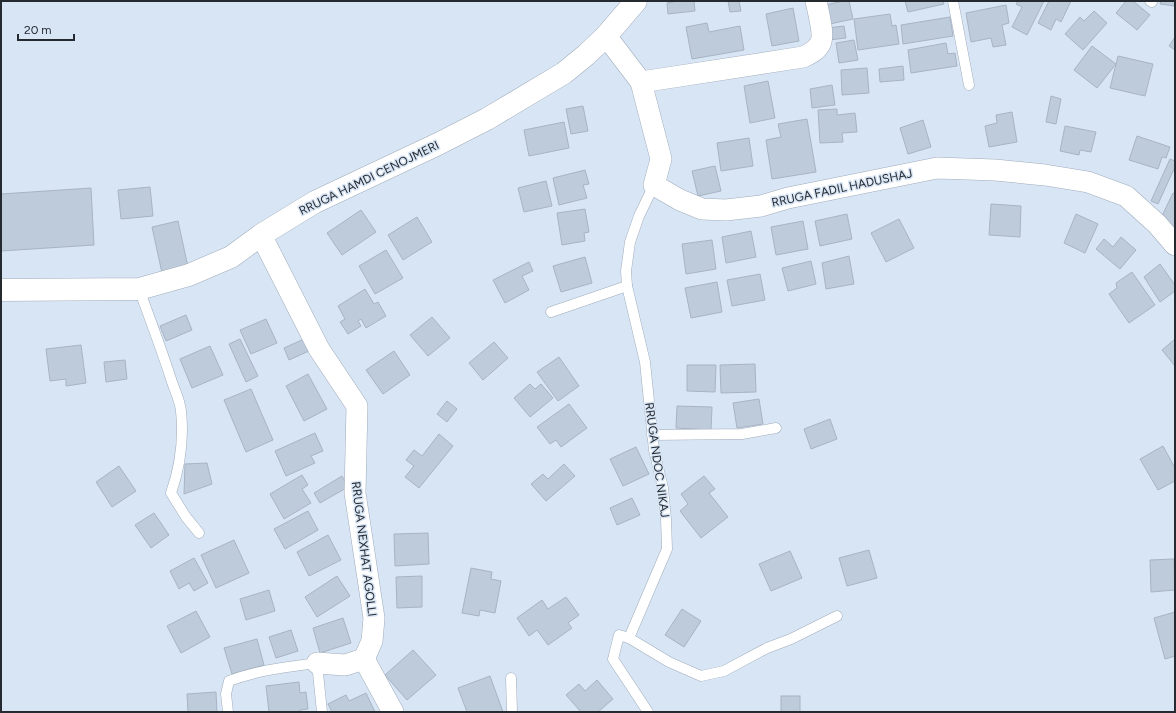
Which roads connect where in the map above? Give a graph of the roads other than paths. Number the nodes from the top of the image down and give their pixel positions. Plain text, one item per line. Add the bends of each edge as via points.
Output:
1 (636, 1) edge
2 (816, 1) edge
3 (953, 1) edge
4 (606, 36) junction
5 (641, 82) junction
6 (969, 85) dead end
7 (654, 184) junction
8 (261, 235) junction
9 (1175, 245) edge
10 (627, 286) junction
11 (139, 289) junction
12 (1, 290) edge
13 (551, 312) dead end
14 (776, 428) dead end
15 (652, 434) junction
16 (199, 533) dead end
17 (837, 616) dead end
18 (629, 638) junction
19 (364, 659) junction
20 (317, 663) junction
21 (511, 678) dead end
22 (228, 712) edge
23 (322, 712) edge
24 (393, 712) edge
25 (512, 712) edge
26 (648, 712) edge

1 - 4 street, RRUGA HAMDI CENOJMERI
2 - 5 street via 821,43 814,51 803,57
3 - 6 lane
4 - 5 street
4 - 8 street, RRUGA HAMDI CENOJMERI via 564,73 487,119 315,202
5 - 7 street via 661,159
7 - 9 street, RRUGA FADIL HADUSHAJ via 702,210 726,210 761,206 788,198 937,168 1045,175 1088,182 1126,196
7 - 10 lane, RRUGA NDOC NIKAJ via 630,242 626,271
8 - 11 street, RRUGA HAMDI CENOJMERI via 231,257 189,275
8 - 19 street, RRUGA NEXHAT AGOLLI via 319,349 357,406 355,493 374,618 372,641
10 - 13 lane
10 - 15 lane, RRUGA NDOC NIKAJ via 645,362
11 - 12 street, RRUGA HAMDI CENOJMERI
11 - 16 lane via 181,409 180,456 171,493
14 - 15 lane via 742,434
15 - 18 lane, RRUGA NDOC NIKAJ via 663,488 667,549
17 - 18 lane via 724,671 702,676 669,662
18 - 26 lane via 619,636 613,659
19 - 20 street via 344,665
19 - 24 street
20 - 22 lane via 282,667 229,681 226,694
20 - 23 lane
21 - 25 lane

